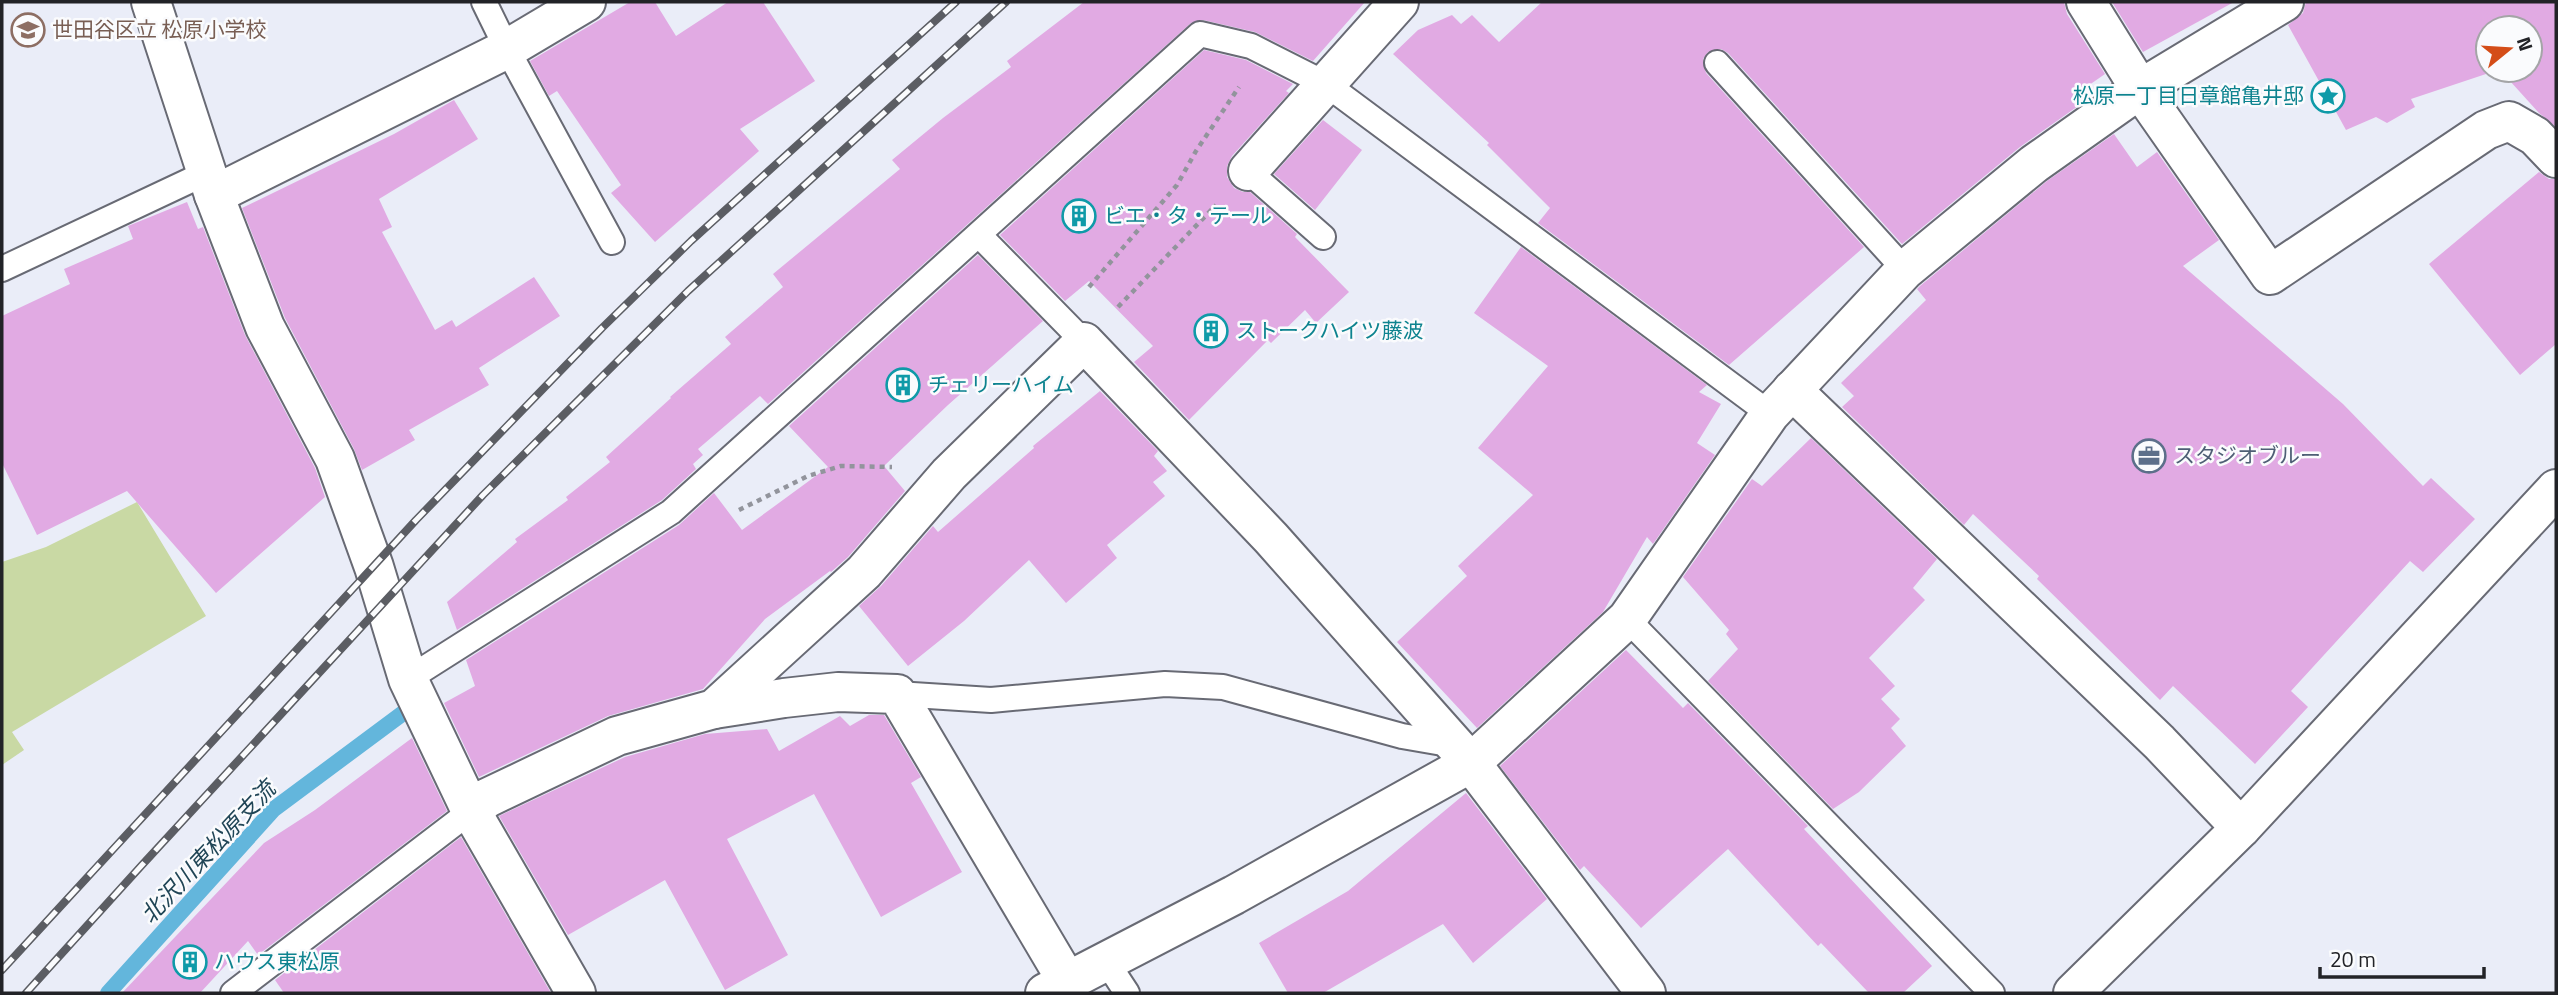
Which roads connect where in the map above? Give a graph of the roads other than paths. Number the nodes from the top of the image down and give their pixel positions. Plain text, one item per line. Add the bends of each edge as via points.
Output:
1 (152, 2) edge
2 (484, 2) edge
3 (586, 2) edge
4 (1399, 2) edge
5 (2086, 2) edge
6 (2284, 2) edge
7 (507, 49) junction
8 (1717, 63) dead end
9 (1326, 84) junction
10 (2140, 89) junction
11 (2556, 158) edge
12 (1248, 171) joint
13 (210, 184) junction
14 (979, 235) junction
15 (1323, 237) dead end
16 (612, 242) dead end
17 (2, 269) edge
18 (1905, 270) junction
19 (1072, 331) junction
20 (1781, 402) junction
21 (2556, 489) edge
22 (1627, 620) junction
23 (408, 679) junction
24 (897, 694) junction
25 (715, 709) junction
26 (1463, 754) junction
27 (471, 811) junction
28 (2241, 828) junction
29 (1107, 961) junction
30 (1056, 987) edge
31 (233, 993) edge
32 (576, 993) edge
33 (1126, 993) edge
34 (1646, 993) edge
35 (1992, 993) edge
36 (2073, 993) edge

1 - 13 street
2 - 7 lane
3 - 7 street
4 - 9 street
5 - 10 street
6 - 10 street
7 - 13 street
7 - 16 lane
8 - 18 lane
9 - 12 street
9 - 14 lane via 1251,46 1200,34
9 - 20 lane
10 - 11 street via 2270,275 2486,130 2509,121 2535,136
10 - 18 street via 2034,164
12 - 15 lane
13 - 17 lane
13 - 23 street via 265,327 335,459
14 - 19 lane
14 - 23 lane via 671,512
18 - 20 street
19 - 25 street via 863,572
19 - 26 street via 1271,538
20 - 22 street
20 - 28 street via 2159,742
21 - 28 street
22 - 26 street
22 - 35 lane
23 - 27 street
24 - 25 street via 838,692
24 - 26 lane via 991,699 1165,684 1223,687
24 - 30 street
25 - 27 street via 617,736 487,798
26 - 29 street via 1234,895
26 - 34 street
27 - 31 lane
27 - 32 street
28 - 36 street
29 - 30 street
29 - 33 lane

